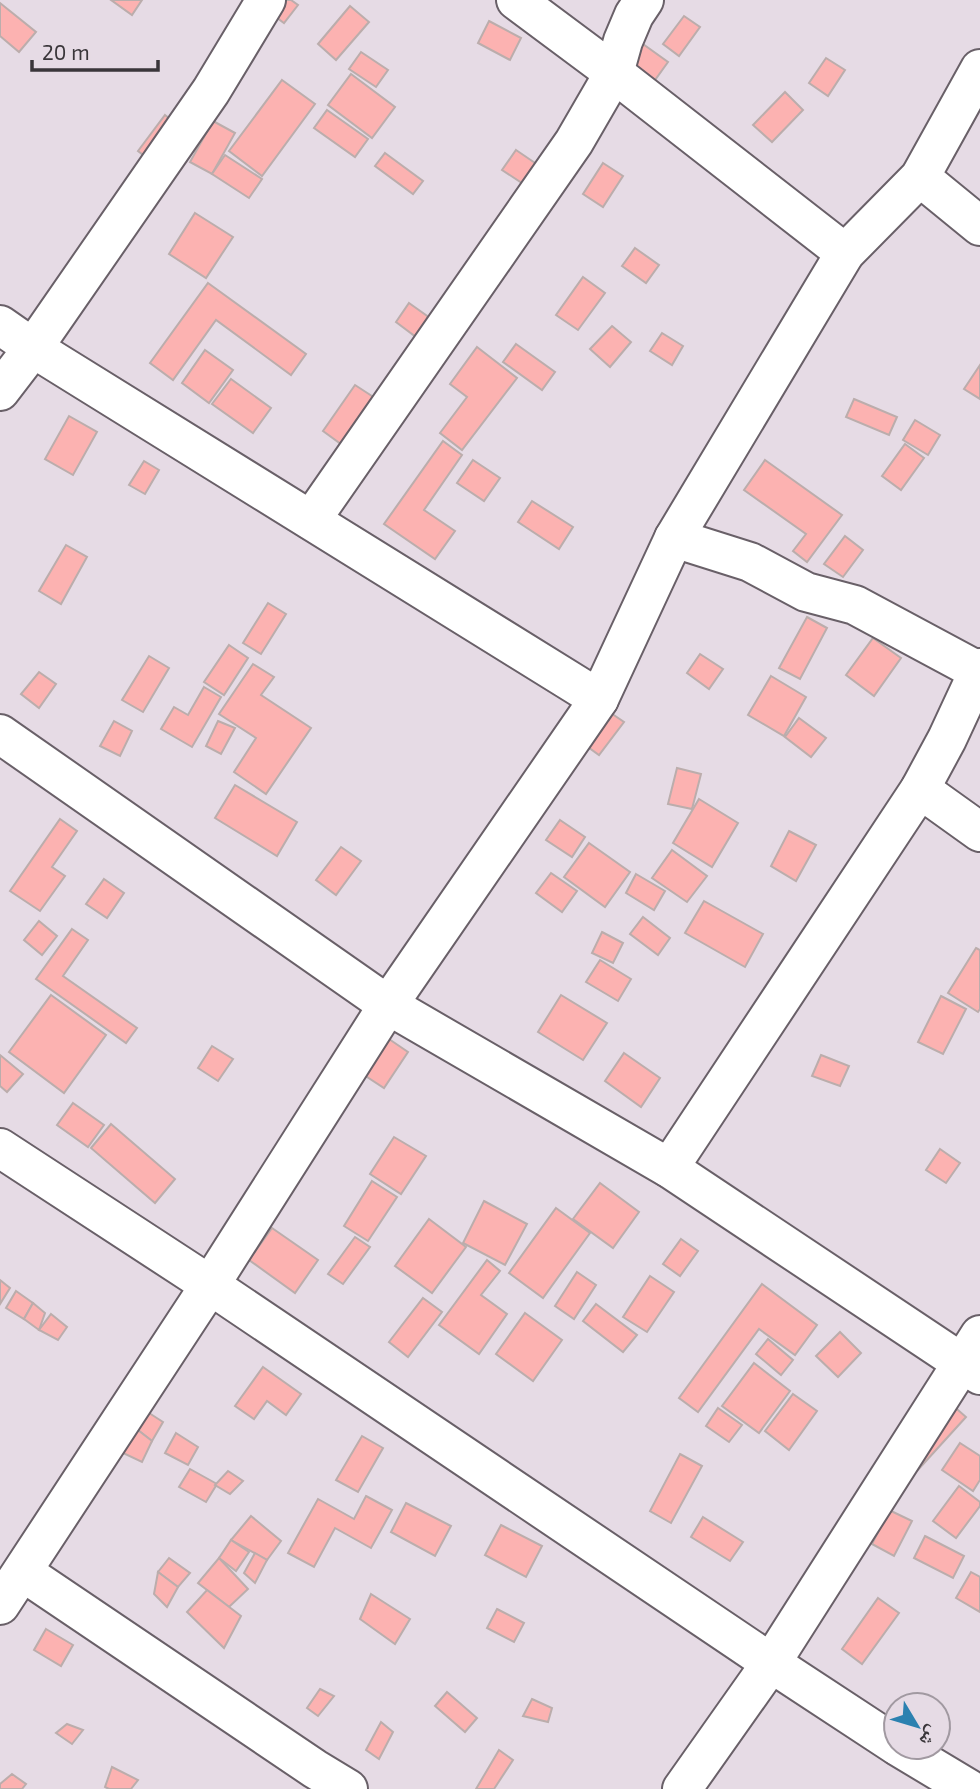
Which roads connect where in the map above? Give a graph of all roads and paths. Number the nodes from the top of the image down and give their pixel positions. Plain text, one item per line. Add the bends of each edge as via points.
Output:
1 (266, 0) edge
2 (516, 0) edge
3 (645, 0) edge
4 (980, 69) edge
5 (614, 73) junction
6 (920, 177) junction
7 (980, 226) edge
8 (845, 253) junction
9 (0, 325) edge
10 (33, 348) junction
11 (0, 391) edge
12 (311, 520) junction
13 (674, 538) junction
14 (979, 669) edge
15 (599, 699) junction
16 (0, 734) edge
17 (920, 789) junction
18 (980, 832) edge
19 (388, 1005) junction
20 (0, 1148) edge
21 (669, 1168) junction
22 (210, 1285) junction
23 (974, 1358) edge
24 (23, 1572) junction
25 (0, 1605) edge
26 (771, 1663) junction
27 (882, 1736) edge
28 (923, 1761) edge
29 (308, 1779) edge
30 (348, 1789) edge
31 (682, 1789) edge
32 (970, 1789) edge

1 - 10 street via 211,91
2 - 5 street
3 - 5 street via 634,15
4 - 6 street
5 - 8 street
5 - 12 street via 574,142
6 - 7 street
6 - 8 street
8 - 13 street
9 - 10 street
10 - 11 street
10 - 12 street
12 - 15 street
13 - 14 street via 750,562 806,592 855,605
13 - 15 street
14 - 17 street
15 - 19 street
16 - 19 street
17 - 18 street
17 - 21 street
19 - 21 street
19 - 22 street
20 - 22 street
21 - 23 street
22 - 24 street
22 - 26 street
23 - 26 street
24 - 25 street
24 - 29 street
26 - 27 street
26 - 31 street
28 - 32 street
29 - 30 street

